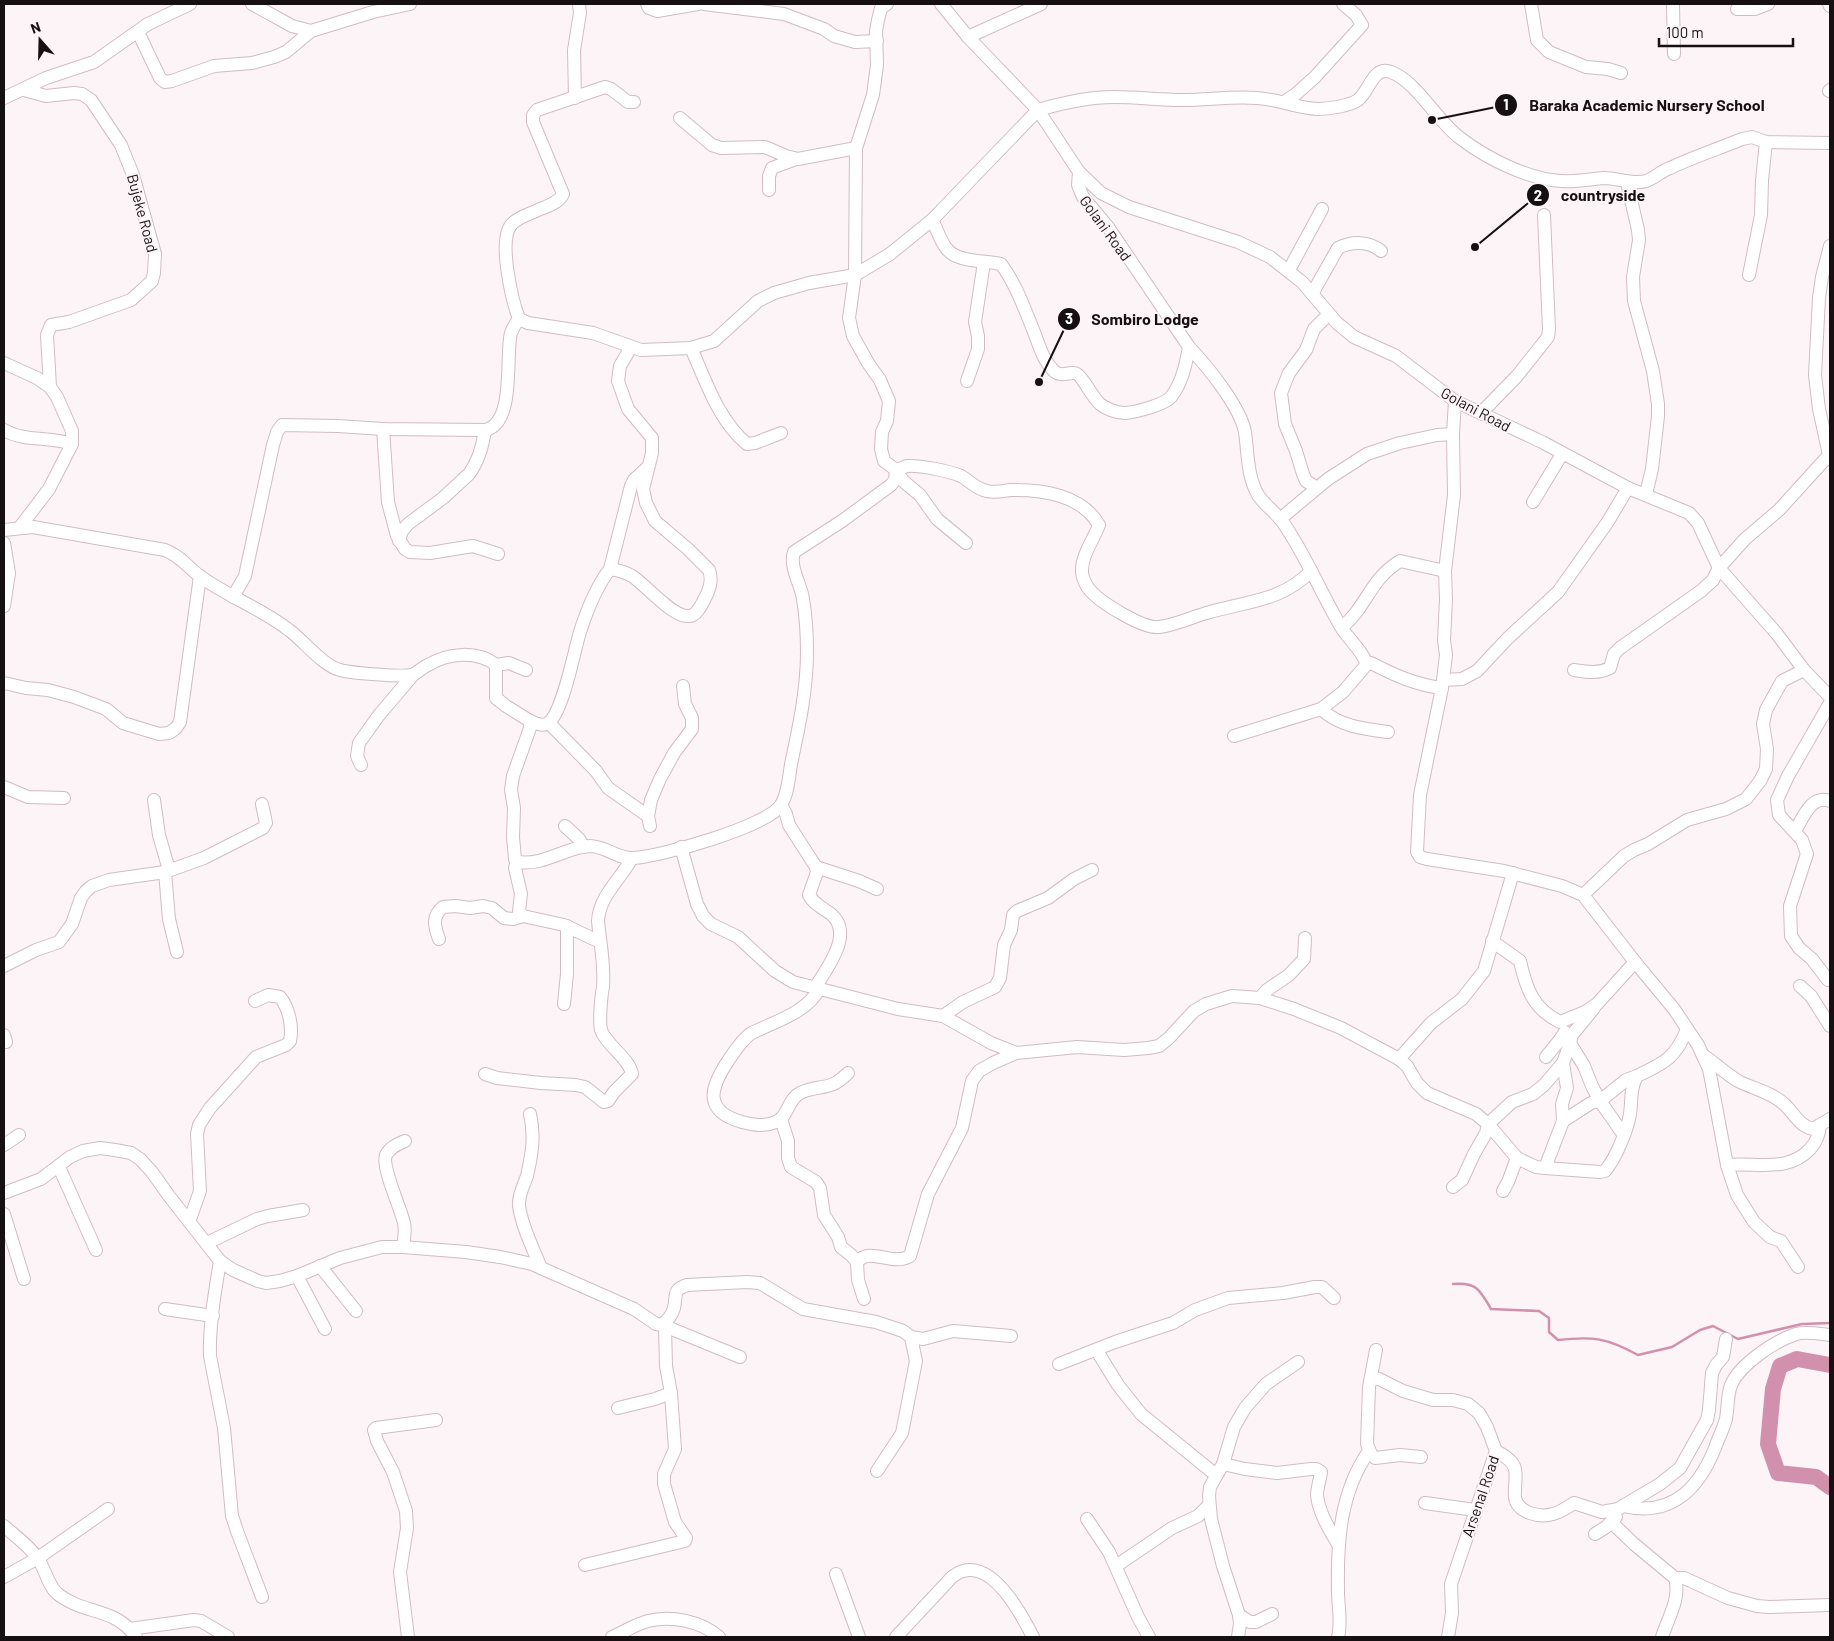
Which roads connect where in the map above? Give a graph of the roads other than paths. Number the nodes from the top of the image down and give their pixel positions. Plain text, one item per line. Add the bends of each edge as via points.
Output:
1 (190, 4) edge
2 (252, 4) edge
3 (410, 4) edge
4 (579, 4) edge
5 (647, 4) edge
6 (698, 4) edge
7 (704, 4) edge
8 (887, 4) edge
9 (941, 4) edge
10 (1041, 4) edge
11 (1343, 4) edge
12 (1531, 4) edge
13 (1673, 4) edge
14 (1768, 4) edge
15 (1737, 9) dead end
16 (311, 31) junction
17 (138, 32) junction
18 (968, 36) junction
19 (877, 41) junction
20 (1674, 54) dead end
21 (1621, 73) dead end
22 (24, 90) junction
23 (4, 98) edge
24 (574, 98) junction
25 (634, 102) dead end
26 (1284, 102) junction
27 (1038, 110) junction
28 (680, 118) dead end
29 (1766, 142) junction
30 (1830, 143) edge
31 (856, 148) junction
32 (798, 159) junction
33 (1079, 172) junction
34 (1627, 182) junction
35 (769, 190) dead end
36 (1322, 209) dead end
37 (1544, 215) dead end
38 (932, 220) junction
39 (1830, 246) edge
40 (1381, 251) dead end
41 (984, 262) junction
42 (1289, 270) junction
43 (855, 275) junction
44 (1749, 275) dead end
45 (1312, 294) junction
46 (1330, 314) junction
47 (519, 319) junction
48 (631, 347) junction
49 (1189, 347) junction
50 (691, 348) junction
51 (4, 363) edge
52 (967, 381) dead end
53 (50, 387) junction
54 (1455, 400) junction
55 (1481, 413) junction
56 (383, 429) junction
57 (4, 430) edge
58 (485, 430) junction
59 (781, 434) dead end
60 (1453, 434) junction
61 (72, 444) junction
62 (1562, 454) junction
63 (1830, 457) edge
64 (647, 468) junction
65 (896, 470) junction
66 (1317, 488) junction
67 (1628, 488) junction
68 (1646, 494) junction
69 (1533, 502) dead end
70 (1280, 519) junction
71 (20, 527) junction
72 (4, 530) edge
73 (400, 541) junction
74 (4, 543) edge
75 (966, 543) dead end
76 (498, 554) dead end
77 (1719, 568) junction
78 (610, 569) junction
79 (1311, 571) junction
80 (1445, 572) junction
81 (200, 576) junction
82 (233, 597) junction
83 (4, 606) edge
84 (1342, 627) junction
85 (1367, 664) junction
86 (496, 665) junction
87 (526, 670) dead end
88 (1574, 670) dead end
89 (1804, 670) junction
90 (413, 675) junction
91 (4, 683) edge
92 (1442, 684) junction
93 (683, 686) dead end
94 (1830, 697) edge
95 (1830, 703) edge
96 (1321, 709) junction
97 (530, 721) junction
98 (549, 723) junction
99 (1388, 732) dead end
100 (1234, 736) dead end
101 (361, 766) dead end
102 (4, 787) edge
103 (64, 798) dead end
104 (154, 800) dead end
105 (1830, 801) edge
106 (262, 804) dead end
107 (781, 805) junction
108 (565, 826) dead end
109 (1795, 831) junction
110 (584, 847) junction
111 (681, 847) junction
112 (632, 858) junction
113 (517, 862) junction
114 (816, 867) junction
115 (1092, 870) dead end
116 (167, 871) junction
117 (1513, 873) junction
118 (877, 889) dead end
119 (1583, 895) junction
120 (523, 916) junction
121 (567, 926) junction
122 (1305, 938) dead end
123 (439, 939) dead end
124 (1492, 941) junction
125 (600, 942) junction
126 (177, 952) dead end
127 (1634, 962) junction
128 (4, 966) edge
129 (1828, 980) dead end
130 (1800, 986) dead end
131 (817, 988) junction
132 (1260, 998) junction
133 (255, 1001) dead end
134 (564, 1004) dead end
135 (1597, 1004) junction
136 (1585, 1012) junction
137 (944, 1016) junction
138 (1830, 1026) edge
139 (1688, 1029) junction
140 (1566, 1049) junction
141 (1016, 1053) junction
142 (1703, 1055) junction
143 (1546, 1057) dead end
144 (1399, 1059) junction
145 (848, 1073) dead end
146 (485, 1074) dead end
147 (1637, 1076) junction
148 (1600, 1101) junction
149 (530, 1114) dead end
150 (781, 1119) junction
151 (1563, 1121) junction
152 (1825, 1122) edge
153 (1488, 1124) junction
154 (1623, 1134) junction
155 (19, 1135) dead end
156 (405, 1141) dead end
157 (4, 1146) edge
158 (1517, 1158) junction
159 (1727, 1165) junction
160 (59, 1167) junction
161 (1545, 1168) junction
162 (1453, 1187) dead end
163 (1503, 1191) dead end
164 (4, 1193) edge
165 (303, 1210) dead end
166 (4, 1214) edge
167 (189, 1222) junction
168 (207, 1243) junction
169 (403, 1247) junction
170 (96, 1250) dead end
171 (220, 1261) junction
172 (857, 1262) junction
173 (320, 1266) junction
174 (1798, 1267) dead end
175 (541, 1268) junction
176 (297, 1276) junction
177 (24, 1279) dead end
178 (1334, 1298) dead end
179 (864, 1299) dead end
180 (165, 1309) dead end
181 (356, 1311) dead end
182 (213, 1316) junction
183 (663, 1326) junction
184 (325, 1329) dead end
185 (1830, 1335) edge
186 (1011, 1336) dead end
187 (911, 1337) junction
188 (1726, 1339) dead end
189 (1376, 1350) dead end
190 (1097, 1351) junction
191 (740, 1357) dead end
192 (1298, 1362) dead end
193 (1059, 1364) dead end
194 (1371, 1378) junction
195 (670, 1393) junction
196 (618, 1408) dead end
197 (436, 1420) dead end
198 (1369, 1451) junction
199 (1496, 1451) junction
200 (1421, 1457) dead end
201 (1223, 1464) junction
202 (877, 1471) dead end
203 (1216, 1475) junction
204 (1425, 1503) dead end
205 (1209, 1505) junction
206 (1620, 1508) junction
207 (108, 1509) dead end
208 (1475, 1510) junction
209 (1088, 1519) dead end
210 (1611, 1522) junction
211 (4, 1526) edge
212 (1595, 1534) dead end
213 (1339, 1546) junction
214 (38, 1558) junction
215 (585, 1565) dead end
216 (1116, 1566) junction
217 (836, 1574) dead end
218 (4, 1577) edge
219 (1675, 1578) junction
220 (262, 1596) dead end
221 (1830, 1605) edge
222 (1272, 1614) dead end
223 (1239, 1615) junction
224 (133, 1633) edge
225 (228, 1637) edge
226 (408, 1637) edge
227 (612, 1637) edge
228 (719, 1637) edge
229 (859, 1637) edge
230 (896, 1637) edge
231 (1033, 1637) edge
232 (1149, 1637) edge
233 (1238, 1637) edge
234 (1338, 1637) edge
235 (1448, 1637) edge
236 (1662, 1637) edge

1 - 17 street
2 - 16 street via 292,26
3 - 16 street
4 - 24 street via 574,50
5 - 6 street via 657,11
7 - 19 street via 784,14 834,36 855,42
8 - 19 street via 881,8
9 - 18 street, Golani Road
10 - 18 street
11 - 26 street via 1362,25 1315,77
12 - 21 street via 1537,40 1549,52 1586,67
13 - 20 street
14 - 15 street via 1755,9
16 - 17 street via 286,52 274,57 252,63 214,66 165,82 155,70
17 - 22 street via 94,62 46,78
18 - 27 street, Golani Road
19 - 31 street via 872,94
22 - 23 street
22 - 53 street, Bujeke Road via 46,96 74,92 91,100 122,145 155,254 152,281 135,297 69,322 51,325 47,335
24 - 25 street via 605,87 628,102
24 - 47 street via 537,110 532,119 563,194 556,202 513,222 506,233 508,280
26 - 27 street via 1257,98 1163,100 1113,97
26 - 34 street via 1319,109 1350,103 1363,96 1375,75 1391,72 1409,84 1461,139 1514,169 1560,181 1605,178
27 - 33 street, Golani Road
27 - 38 street
28 - 32 street via 712,145 765,147
29 - 30 street
29 - 34 street via 1752,137 1742,139 1668,168 1647,181
29 - 44 street via 1761,215
31 - 32 street
31 - 43 street
32 - 35 street via 772,168
33 - 42 street, Golani Road via 1101,193 1129,207 1238,242
33 - 49 street, Golani Road via 1078,185 1083,197 1108,227
34 - 68 street via 1638,235 1634,301 1653,371 1658,404 1652,469
36 - 42 street
37 - 55 street via 1548,337 1517,376
38 - 41 street via 949,252
38 - 43 street via 890,254
39 - 63 street via 1819,298 1815,375
40 - 45 street via 1374,245 1357,242 1338,248
41 - 49 street via 1001,264 1005,269 1024,305 1042,354 1052,369 1061,374 1078,374 1095,399 1112,411 1124,413 1158,405 1170,398 1179,383
41 - 52 street via 975,322 978,349
42 - 45 street, Golani Road
43 - 50 street via 774,293 758,301 714,341
43 - 65 street via 849,318 853,336 889,401 881,449 884,461
45 - 46 street, Golani Road
46 - 54 street, Golani Road via 1354,337 1396,356
46 - 66 street via 1314,329 1306,350 1289,373 1281,393 1285,424 1303,474 1306,481
47 - 48 street via 593,333
47 - 58 street via 510,339 509,377 502,410 497,424
48 - 50 street via 648,350
48 - 64 street via 620,366 618,381 628,409 652,438
49 - 70 street, Golani Road via 1215,377 1242,422 1255,489
50 - 59 street via 714,399 738,436 747,444
51 - 53 street
53 - 61 street, Bujeke Road via 72,431
54 - 55 street, Golani Road
54 - 60 street
55 - 62 street, Golani Road
56 - 58 street
56 - 73 street via 388,502
56 - 82 street via 289,425 279,428 245,576
57 - 61 street via 18,436
58 - 73 street via 469,474 408,524
60 - 66 street via 1400,443 1367,454
60 - 80 street via 1454,495
61 - 71 street via 49,488
62 - 67 street, Golani Road
62 - 69 street
63 - 77 street
64 - 78 street via 630,486
64 - 78 street via 643,489 646,503 656,521 709,570 709,592 702,605 687,617 631,576
65 - 75 street via 937,519
65 - 79 street via 908,466 938,470 962,477 985,491 1033,491 1062,496 1082,506 1094,515 1099,525 1082,572 1089,589 1130,618 1157,628 1270,598 1300,583
65 - 107 street via 891,485 794,552 792,558 803,598 807,635 807,675 788,784
66 - 70 street
67 - 68 street, Golani Road
67 - 92 street via 1558,592 1477,671
68 - 77 street, Golani Road via 1684,510 1695,519
70 - 79 street, Golani Road
71 - 72 street
71 - 81 street via 165,550 175,554
73 - 76 street via 410,552 430,553 473,546
74 - 83 street via 9,574
77 - 88 street via 1713,580 1700,592 1620,648 1614,654 1610,668 1592,672
77 - 89 street, Golani Road
78 - 98 street via 591,602 556,714
79 - 84 street, Golani Road
80 - 84 street via 1400,561 1377,580 1357,612
80 - 92 street via 1446,656
81 - 82 street
81 - 91 street via 180,722 169,733 159,734 123,723 106,709 74,697
82 - 90 street via 288,629 340,670
84 - 85 street, Golani Road
85 - 92 street via 1414,683
85 - 96 street via 1343,692
86 - 87 street via 509,663
86 - 90 street via 482,658 458,654 429,664
86 - 97 street via 496,698
89 - 94 street, Golani Road
89 - 119 street via 1782,682 1766,710 1763,724 1766,768 1746,799 1726,809 1687,820 1634,850
90 - 101 street via 359,744 357,756
92 - 117 street via 1420,795 1416,852 1427,859
93 - 98 street via 692,729 660,778 651,800 649,821 608,788 596,771
95 - 109 street via 1777,800 1779,814
96 - 99 street via 1336,720 1360,729
96 - 100 street
97 - 98 street via 543,725
97 - 113 street via 512,776
102 - 103 street via 28,797
104 - 116 street
105 - 109 street via 1820,800 1808,808
106 - 116 street via 266,823 262,828 204,858
107 - 111 street via 758,822
107 - 114 street via 792,830
108 - 110 street
109 - 129 street via 1807,854 1790,906 1791,936
110 - 112 street via 600,847
110 - 113 street via 549,859
111 - 112 street
111 - 131 street via 703,916 711,924 738,937 775,971 793,982
112 - 125 street via 609,890 598,914
113 - 120 street via 515,868 522,894 519,911
114 - 118 street
114 - 131 street via 809,895 812,901 834,916 840,929 840,944
115 - 137 street via 1048,898 1017,911 1004,945 1000,978 995,987 963,1002
116 - 126 street via 169,919
116 - 128 street via 109,880 92,886 81,898 72,924 58,942
117 - 119 street
117 - 124 street
119 - 127 street
120 - 121 street
120 - 123 street via 504,918 492,908 483,906 444,907 434,920
121 - 125 street
121 - 134 street
122 - 132 street via 1304,959
124 - 136 street via 1520,962 1529,995 1552,1018 1560,1022
124 - 144 street via 1484,971 1472,987 1431,1023
125 - 146 street via 601,1029 630,1066 630,1077 604,1102 576,1085 497,1078
127 - 135 street
127 - 139 street
130 - 138 street via 1811,996
131 - 137 street via 898,1009
131 - 150 street via 816,996 803,1007 743,1039 722,1069 713,1089 715,1104 736,1120 757,1126
132 - 141 street via 1232,996 1206,1004 1159,1046 1124,1050 1077,1047
132 - 144 street via 1341,1028
133 - 167 street via 268,995 280,996 291,1025 290,1041 256,1057 199,1125 200,1191
135 - 136 street
135 - 140 street
136 - 140 street
137 - 141 street via 990,1043
139 - 142 street
139 - 147 street via 1672,1056
140 - 143 street via 1554,1044
140 - 148 street via 1584,1066
140 - 151 street
140 - 153 street via 1538,1089 1512,1102
141 - 172 street via 979,1071 972,1081 962,1128 928,1194 910,1256 894,1260 868,1255
142 - 152 street via 1737,1080 1779,1099 1802,1124 1813,1129
142 - 159 street via 1713,1084
144 - 153 street via 1427,1093 1469,1110
145 - 150 street via 832,1086 797,1095
147 - 148 street via 1626,1080
147 - 154 street via 1632,1086 1630,1111
148 - 151 street via 1591,1103
148 - 154 street
149 - 175 street via 534,1139 519,1205
150 - 172 street via 791,1167 816,1182 824,1215 841,1247
151 - 161 street
152 - 159 street via 1817,1141 1795,1161 1772,1165
153 - 158 street
153 - 162 street via 1462,1180
154 - 161 street via 1605,1171
155 - 157 street
156 - 169 street via 391,1148 385,1156 406,1232
158 - 161 street
158 - 163 street
159 - 174 street via 1737,1195 1749,1216 1770,1237 1781,1242
160 - 164 street via 41,1179
160 - 167 street via 83,1151 100,1148 130,1153 152,1172
160 - 170 street
165 - 168 street via 257,1219
166 - 177 street
167 - 168 street
168 - 171 street
169 - 173 street via 362,1251
169 - 175 street via 500,1257
171 - 176 street via 258,1282
171 - 182 street
172 - 179 street
173 - 176 street
173 - 181 street
175 - 183 street via 634,1309
176 - 184 street
178 - 190 street via 1322,1287 1228,1298 1195,1310 1173,1323
180 - 182 street
182 - 220 street via 210,1356 224,1428 232,1516
183 - 187 street via 674,1309 679,1288 747,1282 760,1283 803,1309 876,1322
183 - 191 street
183 - 195 street
185 - 206 street via 1797,1334 1763,1351 1741,1370 1731,1386 1726,1419 1700,1479 1679,1499 1638,1510
186 - 187 street via 953,1331 923,1339
187 - 202 street via 916,1361 902,1433
188 - 206 street via 1723,1357 1712,1373 1707,1420 1692,1449 1680,1468
189 - 194 street
190 - 193 street
190 - 203 street via 1141,1414
192 - 201 street via 1266,1384 1249,1403 1234,1427
194 - 198 street
194 - 199 street, Arsenal Road via 1433,1400 1468,1404 1479,1413
195 - 196 street
195 - 215 street via 675,1449 664,1474 664,1484 675,1522 685,1541
197 - 226 street via 374,1430 406,1511 407,1528 400,1572
198 - 200 street via 1375,1458
198 - 213 street via 1349,1490
199 - 206 street via 1508,1458 1515,1468 1515,1498 1526,1512 1551,1515 1574,1503 1602,1512
199 - 208 street, Arsenal Road
201 - 203 street
201 - 213 street via 1277,1473 1311,1469 1321,1472 1317,1493 1319,1504 1328,1529
203 - 205 street via 1210,1487
204 - 208 street
205 - 216 street via 1198,1516 1172,1528
205 - 223 street via 1222,1566
206 - 210 street
207 - 214 street
208 - 235 street, Arsenal Road via 1451,1584 1452,1613
209 - 216 street
210 - 212 street
210 - 219 street
211 - 214 street
213 - 234 street
214 - 218 street
214 - 224 street via 58,1594 75,1604 119,1619
216 - 232 street
217 - 229 street
219 - 221 street via 1684,1578 1728,1598 1757,1606
219 - 236 street via 1676,1595
222 - 223 street via 1256,1622
223 - 233 street
224 - 225 street via 194,1620
227 - 228 street via 646,1621 661,1618 688,1622
230 - 231 street via 952,1577 964,1571 979,1573 997,1583 1018,1608

